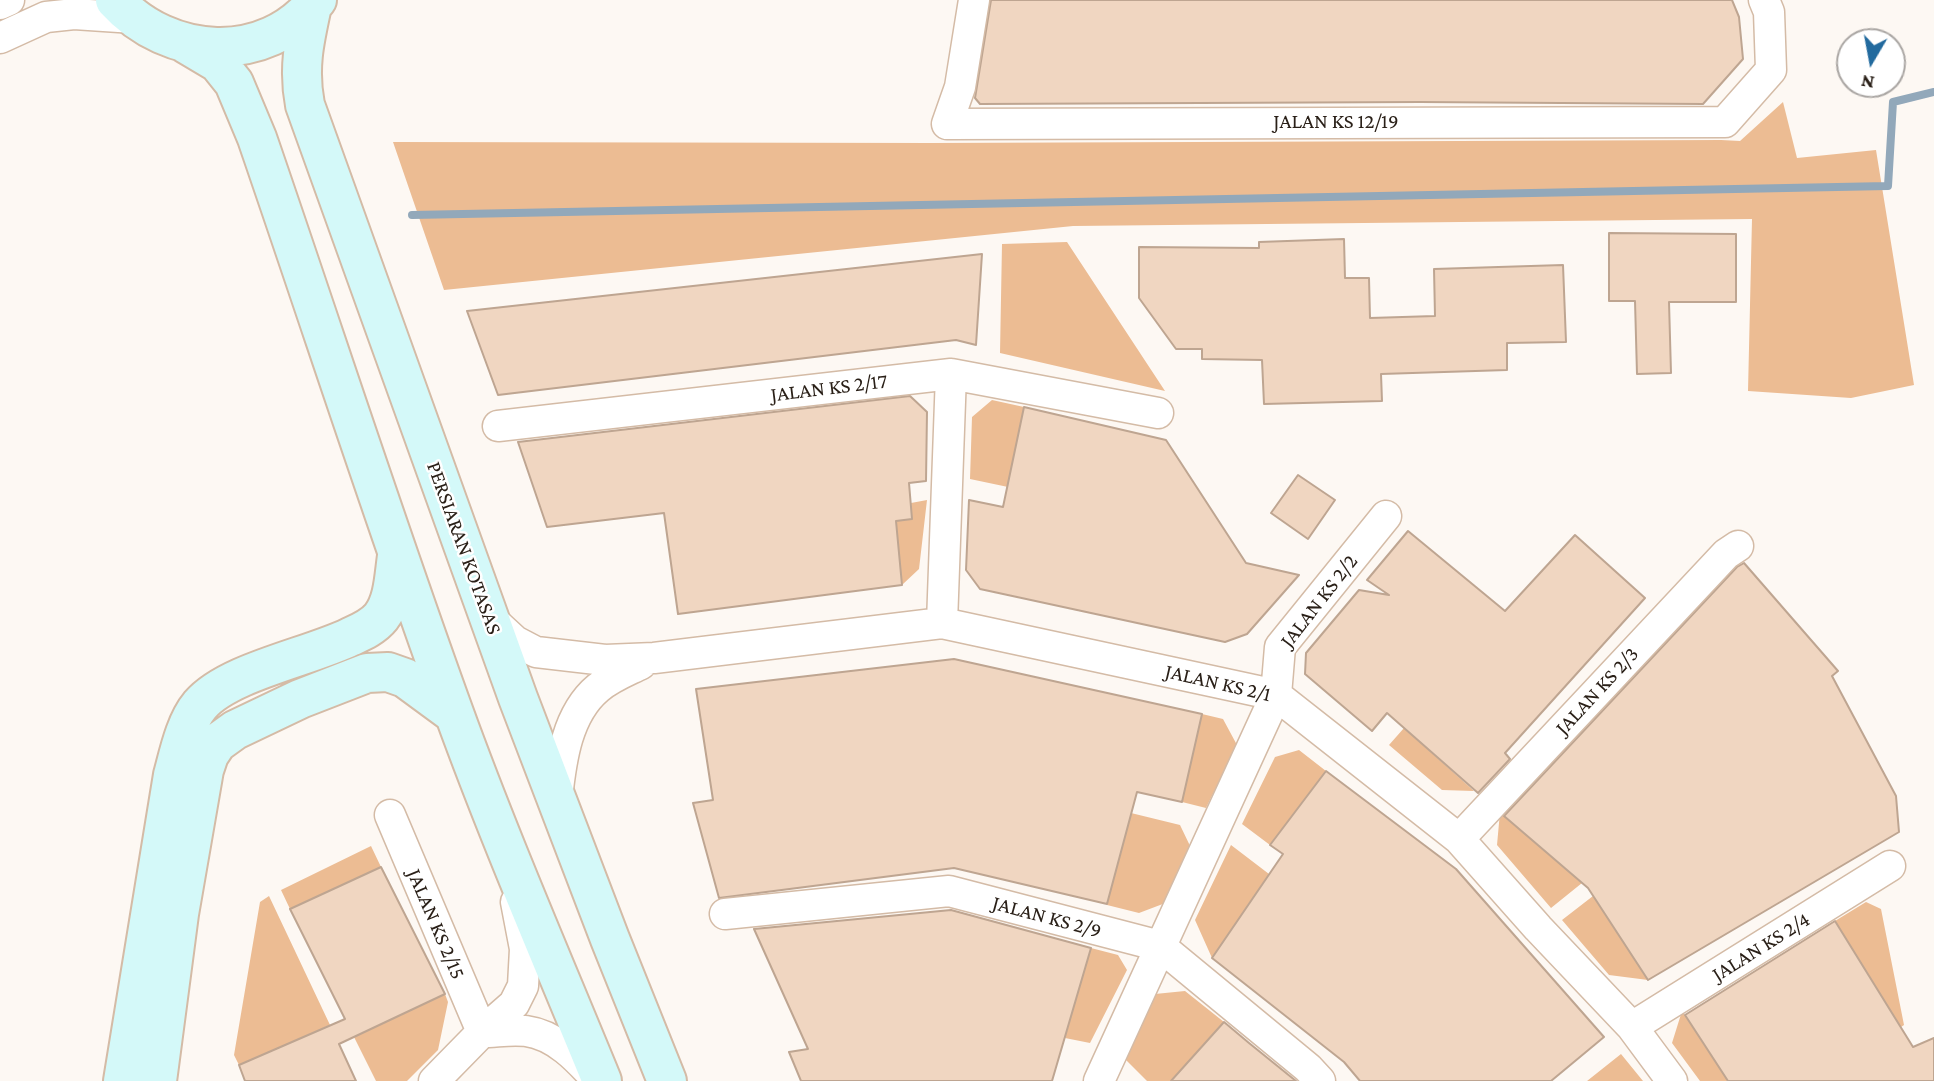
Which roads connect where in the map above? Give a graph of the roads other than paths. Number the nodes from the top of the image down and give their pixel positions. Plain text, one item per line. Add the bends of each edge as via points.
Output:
1 (9, 0) edge
2 (975, 0) edge
3 (1764, 0) edge
4 (314, 3) edge
5 (0, 4) edge
6 (125, 9) edge
7 (0, 38) edge
8 (186, 44) junction
9 (951, 374) junction
10 (1158, 413) dead end
11 (498, 426) dead end
12 (1386, 516) dead end
13 (1738, 546) dead end
14 (397, 552) junction
15 (488, 617) junction
16 (942, 623) junction
17 (654, 658) junction
18 (1276, 695) junction
19 (454, 714) junction
20 (557, 798) junction
21 (390, 815) dead end
22 (1459, 839) junction
23 (506, 851) junction
24 (1890, 866) dead end
25 (725, 914) dead end
26 (1160, 946) junction
27 (1632, 1027) junction
28 (482, 1032) junction
29 (123, 1081) edge
30 (156, 1081) edge
31 (434, 1081) edge
32 (600, 1081) edge
33 (667, 1081) edge
34 (1099, 1081) edge
35 (1320, 1081) edge
36 (1672, 1081) edge

1 - 5 street
2 - 3 street, JALAN KS 12/19 via 960,87 947,124 1725,122 1771,70 1769,12
4 - 8 main road, PERSIARAN KOTASAS via 295,22 254,42 232,47
4 - 15 main road, PERSIARAN KOTASAS via 301,67 305,105
6 - 7 street via 46,17
6 - 8 main road, PERSIARAN KOTASAS via 164,37
8 - 14 main road, PERSIARAN KOTASAS via 218,63 234,83 253,127
9 - 10 street, JALAN KS 2/17
9 - 11 street, JALAN KS 2/17
9 - 16 street
12 - 18 street, JALAN KS 2/2 via 1280,647
13 - 22 street, JALAN KS 2/3
14 - 19 main road, PERSIARAN KOTASAS
14 - 29 main road via 389,601 370,628 218,691 200,706 188,727 173,775
15 - 17 street via 536,652 606,660
15 - 20 main road, PERSIARAN KOTASAS
16 - 17 street, JALAN KS 2/1
16 - 18 street, JALAN KS 2/1
17 - 20 street via 610,679 579,712 562,756
18 - 22 street, JALAN KS 2/1
18 - 26 street
19 - 23 main road, PERSIARAN KOTASAS
19 - 30 main road via 405,678 367,673 300,699 217,743 204,770
20 - 33 main road, PERSIARAN KOTASAS
21 - 28 street, JALAN KS 2/15
22 - 27 street, JALAN KS 2/1
23 - 28 street via 525,949 523,986 514,1004
23 - 32 main road, PERSIARAN KOTASAS
24 - 27 street, JALAN KS 2/4
25 - 26 street, JALAN KS 2/9 via 949,891
26 - 34 street
26 - 35 street, JALAN KS 2/9
27 - 36 street, JALAN KS 2/1
28 - 31 street
28 - 32 street via 526,1031 553,1040

